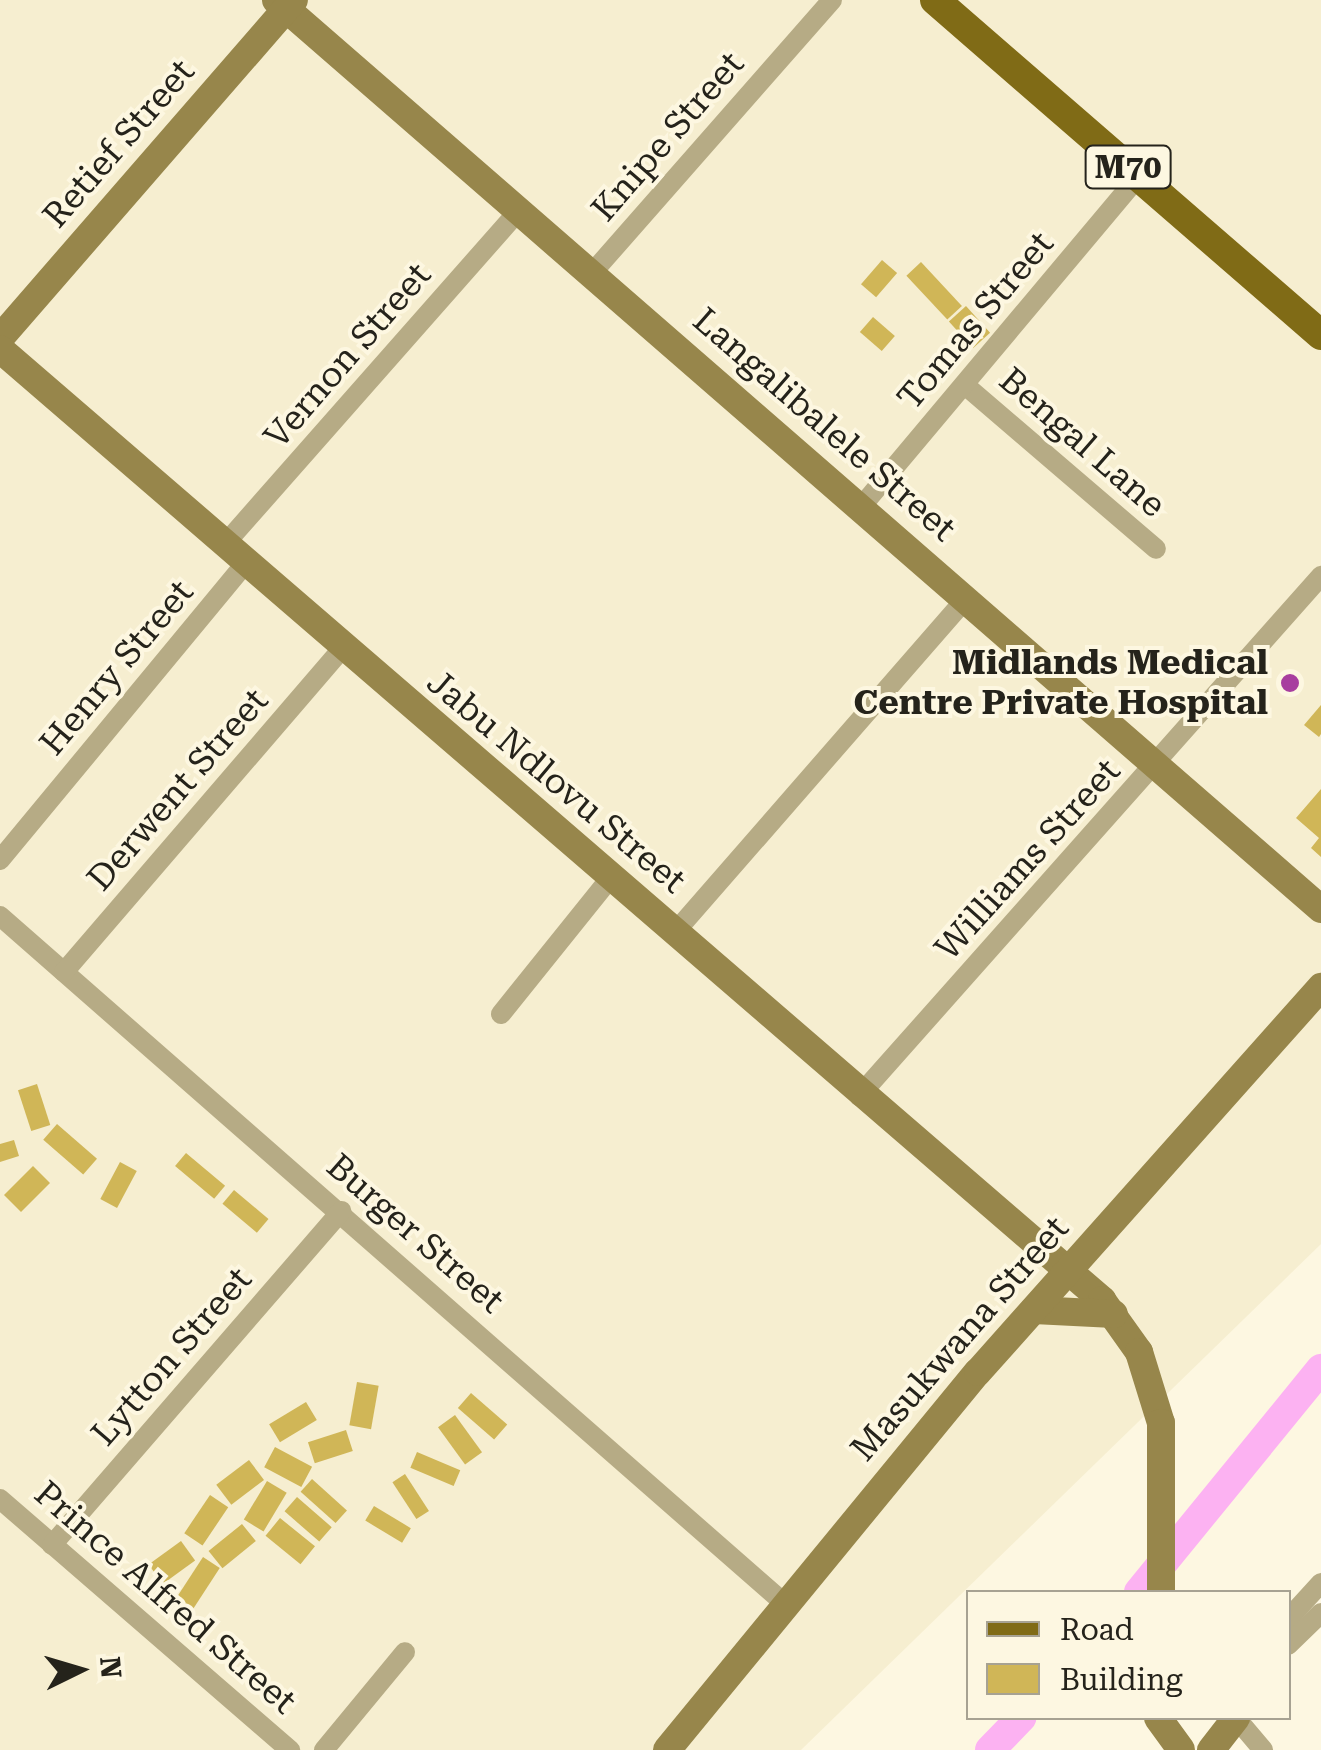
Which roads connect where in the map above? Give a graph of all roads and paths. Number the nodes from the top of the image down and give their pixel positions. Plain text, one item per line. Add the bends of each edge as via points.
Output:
1 (832, 0) edge
2 (934, 0) edge
3 (285, 3) edge
4 (1139, 176) junction
5 (520, 210) junction
6 (594, 272) junction
7 (1321, 335) edge
8 (0, 338) edge
9 (0, 350) edge
10 (966, 386) junction
11 (861, 506) junction
12 (1156, 549) dead end
13 (235, 555) junction
14 (1321, 576) edge
15 (966, 599) junction
16 (341, 650) junction
17 (1156, 766) junction
18 (0, 860) edge
19 (611, 878) junction
20 (1321, 908) edge
21 (0, 916) edge
22 (676, 931) junction
23 (64, 972) junction
24 (1321, 988) edge
25 (501, 1014) dead end
26 (859, 1096) junction
27 (341, 1211) junction
28 (1098, 1237) junction
29 (1066, 1270) junction
30 (1108, 1307) junction
31 (1034, 1310) junction
32 (0, 1499) edge
33 (52, 1544) junction
34 (1321, 1583) edge
35 (1161, 1590) edge
36 (785, 1604) junction
37 (1321, 1613) edge
38 (1291, 1616) edge
39 (1291, 1642) edge
40 (405, 1652) dead end
41 (1235, 1720) edge
42 (1238, 1720) edge
43 (290, 1749) edge
44 (1220, 1749) edge
45 (324, 1750) edge
46 (667, 1750) edge
47 (1263, 1750) edge

1 - 6 street, Knipe Street
2 - 4 main road, M70
3 - 5 street, Langalibalele Street
3 - 8 street, Retief Street
4 - 7 main road, M70
4 - 10 street, Tomas Street
5 - 6 street, Langalibalele Street
5 - 13 street, Vernon Street
6 - 11 street, Langalibalele Street
9 - 13 street, Jabu Ndlovu Street
10 - 11 street, Tomas Street
10 - 12 street, Bengal Lane
11 - 15 street, Langalibalele Street
13 - 16 street, Jabu Ndlovu Street
13 - 18 street, Henry Street
14 - 17 street, Williams Street
15 - 17 street, Langalibalele Street
15 - 22 street
16 - 19 street, Jabu Ndlovu Street
16 - 23 street, Derwent Street
17 - 20 street, Langalibalele Street
17 - 26 street, Williams Street
19 - 22 street, Jabu Ndlovu Street
19 - 25 street
21 - 23 street, Burger Street
22 - 26 street, Jabu Ndlovu Street
23 - 27 street, Burger Street
24 - 28 street, Masukwana Street
26 - 29 street, Jabu Ndlovu Street
27 - 33 street, Lytton Street
27 - 36 street, Burger Street
28 - 29 street, Masukwana Street
28 - 30 street
29 - 30 street, Jabu Ndlovu Street
29 - 31 street, Masukwana Street
30 - 31 street
30 - 35 street via 1154,1386 1164,1528
31 - 36 street, Masukwana Street
32 - 33 street, Prince Alfred Street
33 - 43 street, Prince Alfred Street
34 - 38 street
36 - 46 street, Masukwana Street
37 - 39 street
40 - 45 street
41 - 44 street
42 - 47 street

